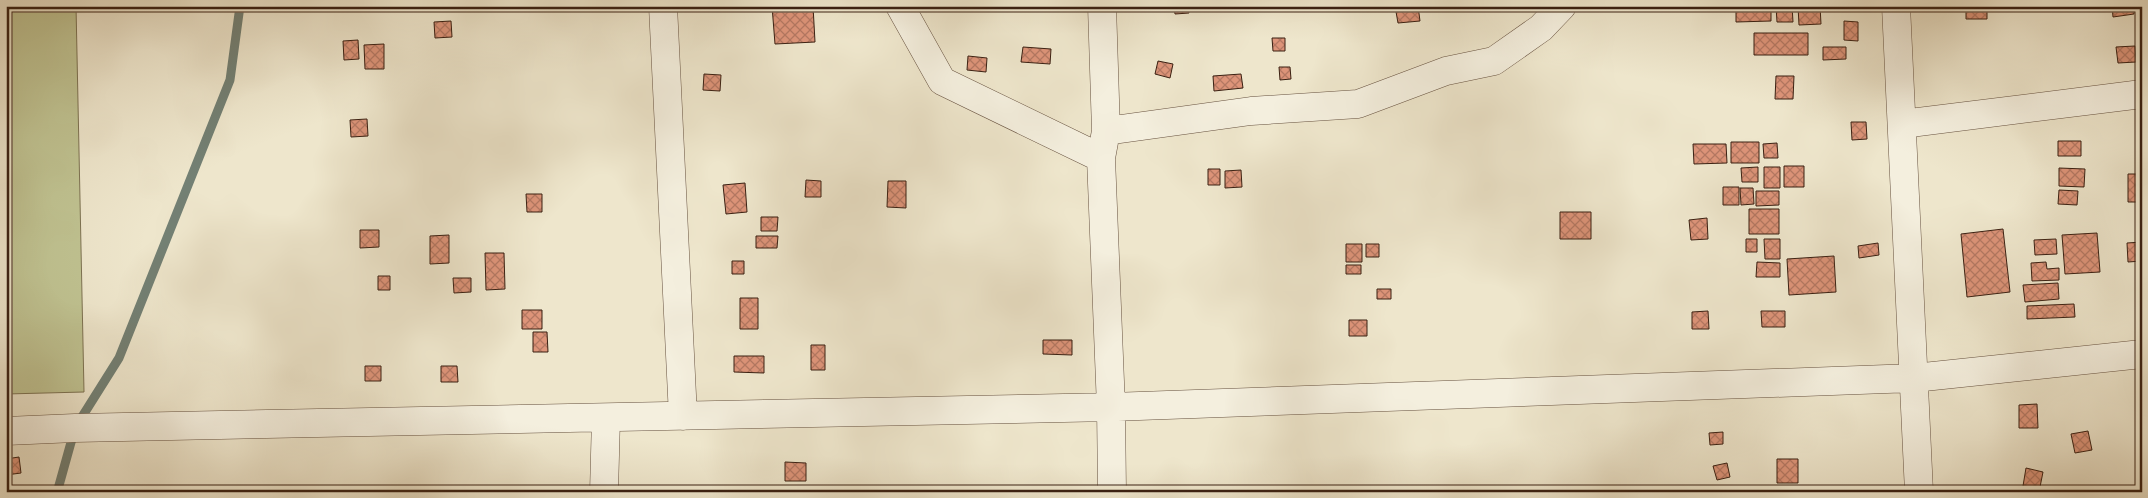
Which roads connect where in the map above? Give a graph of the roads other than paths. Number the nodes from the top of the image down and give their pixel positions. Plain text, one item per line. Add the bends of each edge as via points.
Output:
1 (663, 6) edge
2 (900, 6) edge
3 (1102, 6) edge
4 (1562, 6) edge
5 (1896, 6) edge
6 (2142, 94) edge
7 (1902, 124) junction
8 (1106, 131) junction
9 (1102, 158) junction
10 (2142, 354) edge
11 (1914, 378) junction
12 (1111, 407) junction
13 (683, 416) junction
14 (606, 418) junction
15 (6, 431) edge
16 (604, 492) edge
17 (1112, 492) edge
18 (1919, 492) edge

1 - 13 street
2 - 9 street via 942,81
3 - 8 street
4 - 8 street via 1541,28 1494,61 1446,72 1358,104 1251,111
5 - 7 street
6 - 7 street
7 - 11 street
8 - 9 street
9 - 12 street
10 - 11 street
11 - 12 street
11 - 18 street
12 - 13 street
12 - 17 street
13 - 14 street
14 - 15 street
14 - 16 street

